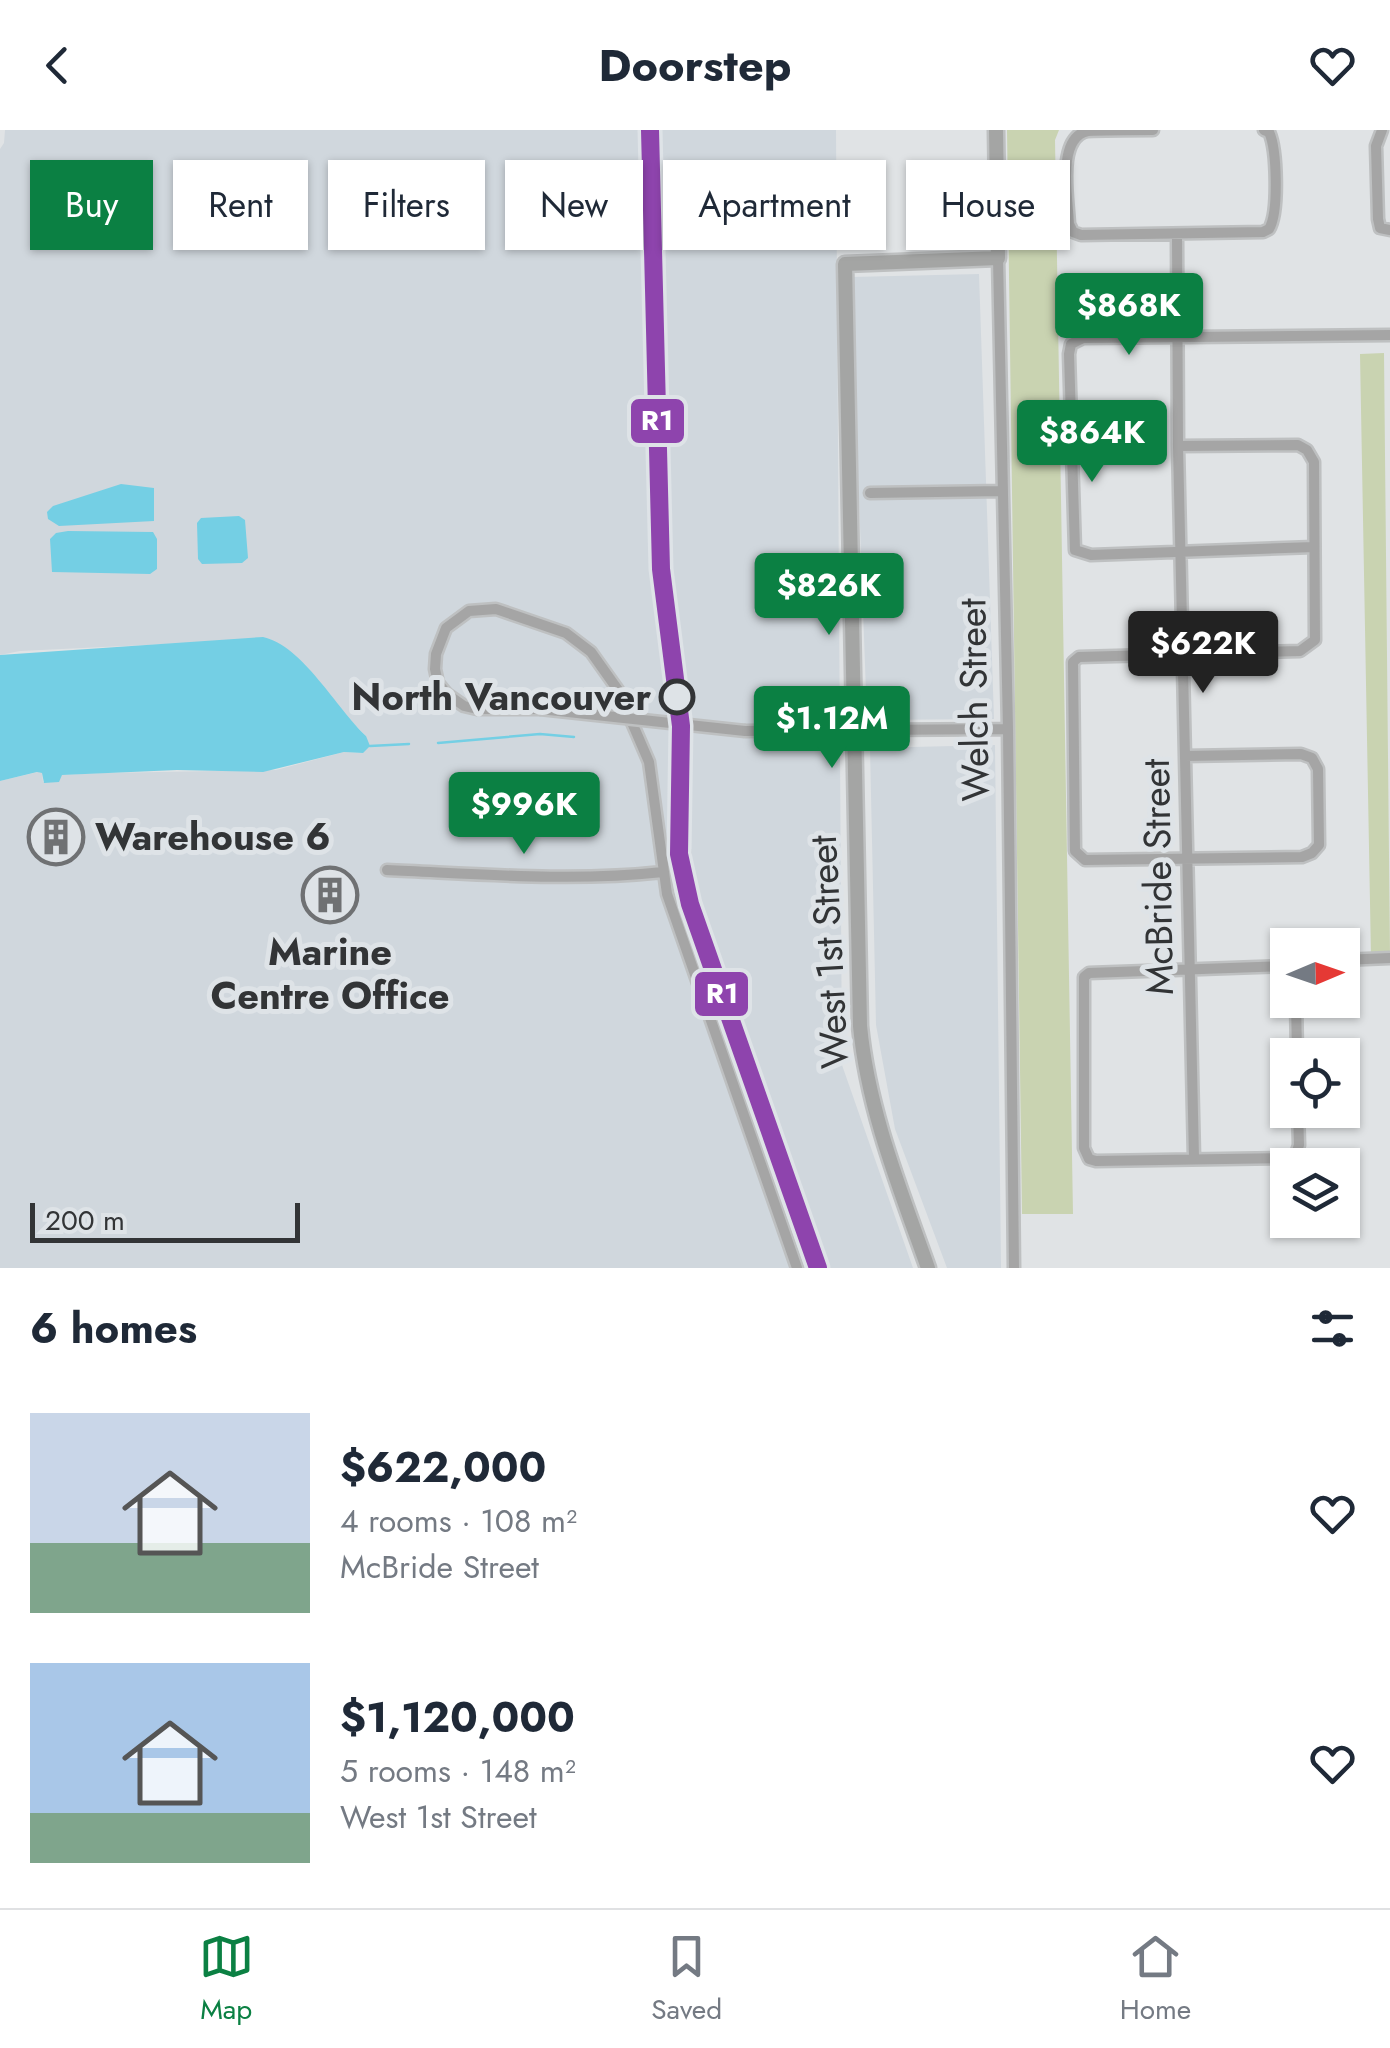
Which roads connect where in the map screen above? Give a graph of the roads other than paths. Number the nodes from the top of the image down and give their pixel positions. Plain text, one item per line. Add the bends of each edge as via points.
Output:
1 (996, 130) edge
2 (1152, 130) edge
3 (1264, 130) edge
4 (1382, 130) edge
5 (1390, 230) edge
6 (1177, 234) junction
7 (998, 258) junction
8 (1390, 335) edge
9 (1178, 337) junction
10 (1178, 446) junction
11 (1002, 491) junction
12 (870, 492) dead end
13 (1314, 547) junction
14 (1180, 550) junction
15 (1182, 653) junction
16 (1008, 729) junction
17 (853, 731) junction
18 (1186, 756) junction
19 (1187, 858) junction
20 (387, 870) dead end
21 (663, 872) junction
22 (1390, 958) edge
23 (1360, 959) edge
24 (1270, 967) edge
25 (1190, 969) junction
26 (1299, 1128) edge
27 (1194, 1158) junction
28 (797, 1268) edge
29 (928, 1268) edge
30 (1014, 1268) edge

1 - 7 street, Welch Street
2 - 6 street via 1074,136 1067,150 1069,224 1073,232
3 - 6 street via 1274,146 1269,229
4 - 5 street via 1376,146 1378,219 1380,228
6 - 9 street, McBride Street
7 - 11 street, Welch Street
7 - 17 street, West 1st Street via 845,264
8 - 9 street
9 - 10 street, McBride Street
9 - 14 street via 1083,338 1068,354 1075,550
10 - 13 street via 1307,450 1314,462
10 - 14 street, McBride Street
11 - 12 street
11 - 16 street, Welch Street
13 - 14 street
13 - 15 street via 1317,632 1307,648
14 - 15 street, McBride Street
15 - 18 street, McBride Street
15 - 19 street via 1090,655 1073,662 1076,851 1085,860
16 - 17 street
16 - 30 street, Welch Street
17 - 21 street, bridge via 745,731 540,709 464,706 438,683 436,654 446,628 468,611 496,609 566,633 592,652 618,690 644,747
17 - 29 street, West 1st Street via 862,1052 879,1125
18 - 19 street, McBride Street
18 - 19 street via 1312,758 1320,845 1302,857
19 - 25 street, McBride Street
20 - 21 street via 562,878
21 - 28 street
22 - 23 street
24 - 25 street
25 - 27 street, McBride Street
25 - 27 street via 1089,973 1082,980 1083,1136 1086,1154 1096,1161
26 - 27 street via 1296,1154 1286,1158

